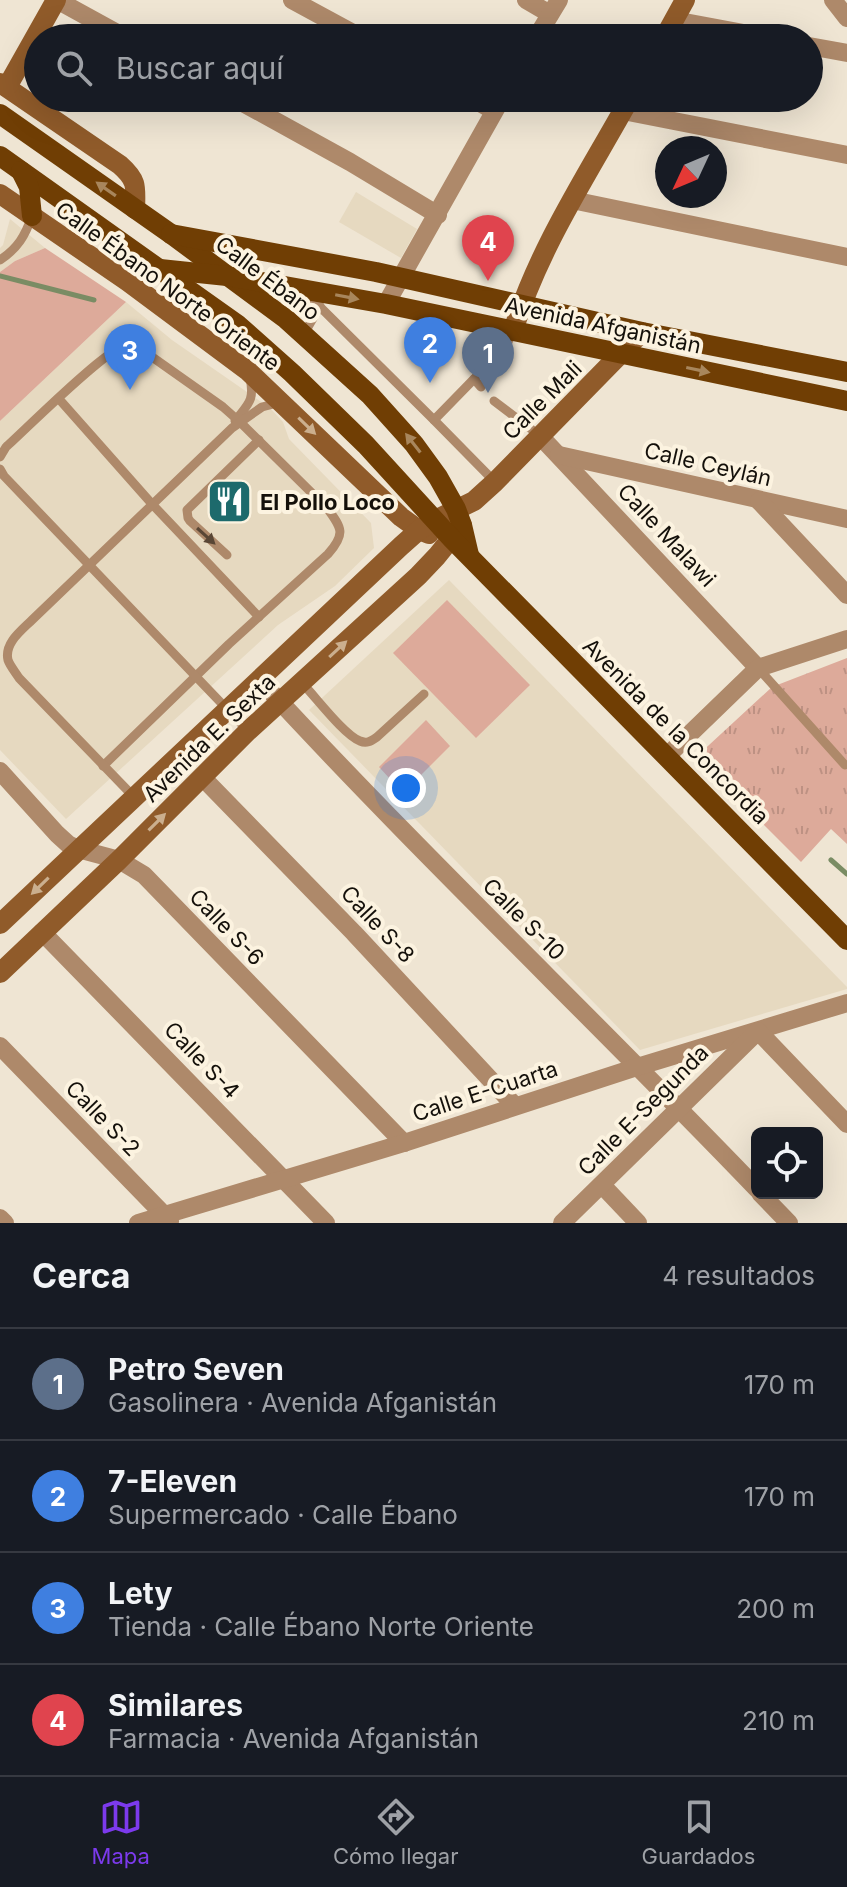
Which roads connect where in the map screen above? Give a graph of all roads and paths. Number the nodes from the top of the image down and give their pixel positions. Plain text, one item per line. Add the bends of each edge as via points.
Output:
1 (57, 0) edge
2 (292, 0) edge
3 (526, 0) edge
4 (685, 0) edge
5 (833, 0) edge
6 (554, 7) edge
7 (847, 18) edge
8 (674, 20) junction
9 (42, 24) edge
10 (101, 24) edge
11 (336, 24) edge
12 (672, 24) edge
13 (695, 24) edge
14 (823, 49) edge
15 (24, 52) edge
16 (847, 53) edge
17 (3, 85) edge
18 (24, 99) edge
19 (42, 112) edge
20 (259, 112) edge
21 (494, 112) edge
22 (622, 112) edge
23 (662, 112) edge
24 (0, 114) edge
25 (847, 155) edge
26 (0, 156) edge
27 (21, 171) junction
28 (0, 194) edge
29 (572, 200) junction
30 (135, 209) junction
31 (438, 215) junction
32 (32, 216) junction
33 (171, 234) junction
34 (847, 257) edge
35 (0, 260) edge
36 (160, 269) junction
37 (227, 276) junction
38 (400, 279) junction
39 (301, 289) junction
40 (386, 304) junction
41 (521, 305) junction
42 (320, 306) junction
43 (513, 331) junction
44 (642, 332) junction
45 (304, 334) junction
46 (621, 354) junction
47 (248, 371) junction
48 (847, 372) edge
49 (59, 399) junction
50 (494, 401) dead end
51 (847, 401) edge
52 (282, 402) junction
53 (434, 420) junction
54 (236, 423) junction
55 (540, 436) junction
56 (259, 440) junction
57 (559, 455) junction
58 (0, 457) edge
59 (0, 469) edge
60 (495, 482) junction
61 (758, 500) junction
62 (152, 504) junction
63 (461, 518) junction
64 (847, 519) edge
65 (427, 525) junction
66 (227, 555) dead end
67 (89, 565) junction
68 (847, 595) edge
69 (259, 617) junction
70 (847, 639) edge
71 (758, 668) junction
72 (196, 676) junction
73 (259, 679) junction
74 (302, 683) junction
75 (424, 694) dead end
76 (280, 702) junction
77 (227, 709) junction
78 (248, 731) junction
79 (667, 756) junction
80 (845, 765) dead end
81 (103, 766) junction
82 (0, 771) edge
83 (203, 778) junction
84 (134, 797) junction
85 (78, 849) junction
86 (119, 860) junction
87 (2, 917) edge
88 (42, 932) junction
89 (847, 940) edge
90 (0, 973) edge
91 (847, 1003) edge
92 (758, 1031) junction
93 (0, 1046) edge
94 (637, 1067) junction
95 (515, 1106) junction
96 (679, 1108) junction
97 (847, 1124) edge
98 (404, 1143) junction
99 (285, 1178) junction
100 (751, 1183) edge
101 (602, 1185) junction
102 (766, 1199) edge
103 (0, 1218) edge
104 (168, 1219) edge
105 (5, 1223) edge
106 (138, 1223) edge
107 (326, 1223) edge
108 (562, 1223) edge
109 (638, 1223) edge
110 (789, 1223) edge

1 - 9 street
1 - 10 street
2 - 11 street
3 - 6 street
4 - 8 street
5 - 7 street
8 - 12 street
8 - 13 street
14 - 16 street
15 - 17 street
17 - 18 street
19 - 30 street via 129,173 136,187
20 - 31 street
21 - 31 street
22 - 29 street
23 - 25 street
30 -> 24 main road, Calle Ébano
26 - 27 main road
27 - 32 main road
27 - 36 main road
28 - 32 street, Calle Ébano Norte Oriente
29 - 34 street
29 - 41 street
30 - 33 main road, Calle Ébano
31 - 38 street
32 - 35 lane via 24,237
32 - 47 street, Calle Ébano Norte Oriente
33 - 37 main road, Calle Ébano
33 - 38 main road, Avenida Afganistán
36 - 37 main road, Avenida Afganistán
36 - 65 main road via 238,325 292,373 366,445
37 - 39 main road, Avenida Afganistán
37 - 45 main road, Calle Ébano
38 - 40 street
38 - 41 main road, Avenida Afganistán
39 -> 40 main road, Avenida Afganistán
39 - 42 lane
40 - 43 main road, Avenida Afganistán
41 - 43 street
41 - 44 main road, Avenida Afganistán
42 - 45 lane
42 - 53 lane
43 - 46 main road, Avenida Afganistán
43 - 53 lane via 477,383
44 - 46 street, Calle Mali
44 - 48 main road, Avenida Afganistán
63 -> 45 main road, Calle Ébano via 438,477 397,424
46 -> 51 main road, Avenida Afganistán
46 - 55 street, Calle Mali
47 - 52 street, Calle Ébano Norte Oriente
47 - 54 lane via 252,399
49 - 54 lane via 126,345 156,359
49 - 58 lane
49 - 62 lane
50 - 55 lane
52 - 54 lane
52 -> 65 street, Calle Ébano Norte Oriente via 401,517
53 - 60 lane
54 - 56 lane
54 - 62 lane
55 - 57 street, Calle Malawi
55 - 60 street, Calle Mali
56 -> 66 lane via 187,510 190,521
56 - 69 lane via 327,508 341,535 328,554
57 - 61 street, Calle Ceylán
57 - 71 street, Calle Malawi
59 - 67 lane
60 - 63 street, Calle Mali
61 - 64 street, Calle Ceylán
61 - 68 street
62 - 67 lane
62 - 69 lane
63 - 65 street, Calle Mali
63 - 65 street, Calle Ébano Norte Oriente via 433,535
74 -> 63 street, Avenida E. Sexta via 418,576
63 - 79 main road, Avenida de la Concordia via 469,556
65 - 73 street, Avenida E. Sexta
67 - 72 lane
67 - 81 lane via 12,640 8,661
69 - 72 lane
70 - 71 street
71 - 79 street
71 - 80 lane
72 - 77 lane
72 - 81 lane
73 - 76 street, Calle S-10
73 - 77 street, Avenida E. Sexta
74 - 75 lane via 362,742 377,737
74 - 76 street, Avenida E. Sexta
76 - 78 street, Avenida E. Sexta
76 - 94 street, Calle S-10
77 - 78 lane
77 - 84 street, Avenida E. Sexta
78 - 83 street, Avenida E. Sexta
79 - 89 main road, Avenida de la Concordia
81 - 84 lane
82 - 85 street, Calle S-6 via 57,834
86 -> 83 street, Avenida E. Sexta
83 - 95 street, Calle S-8
84 - 85 street, Avenida E. Sexta
85 - 86 street, Calle S-6
85 -> 87 street, Avenida E. Sexta
86 - 88 street, Avenida E. Sexta
86 - 98 street, Calle S-6 via 144,875
88 - 90 street, Avenida E. Sexta
88 - 99 street, Calle S-4
91 - 92 street, Calle E-Cuarta
92 - 94 street, Calle E-Cuarta
92 - 96 street, Calle E-Segunda
92 - 97 street
93 - 104 street, Calle S-2
94 - 95 street, Calle E-Cuarta
94 - 96 street, Calle S-10
95 - 98 street, Calle E-Cuarta
96 - 100 street, Calle S-10
96 - 101 street, Calle E-Segunda
98 - 99 street, Calle E-Cuarta
99 - 104 street, Calle E-Cuarta
99 - 107 street, Calle S-4
101 - 108 street, Calle E-Segunda
101 - 109 street
102 - 110 street, Calle S-10
103 - 105 street
104 - 106 street, Calle E-Cuarta

